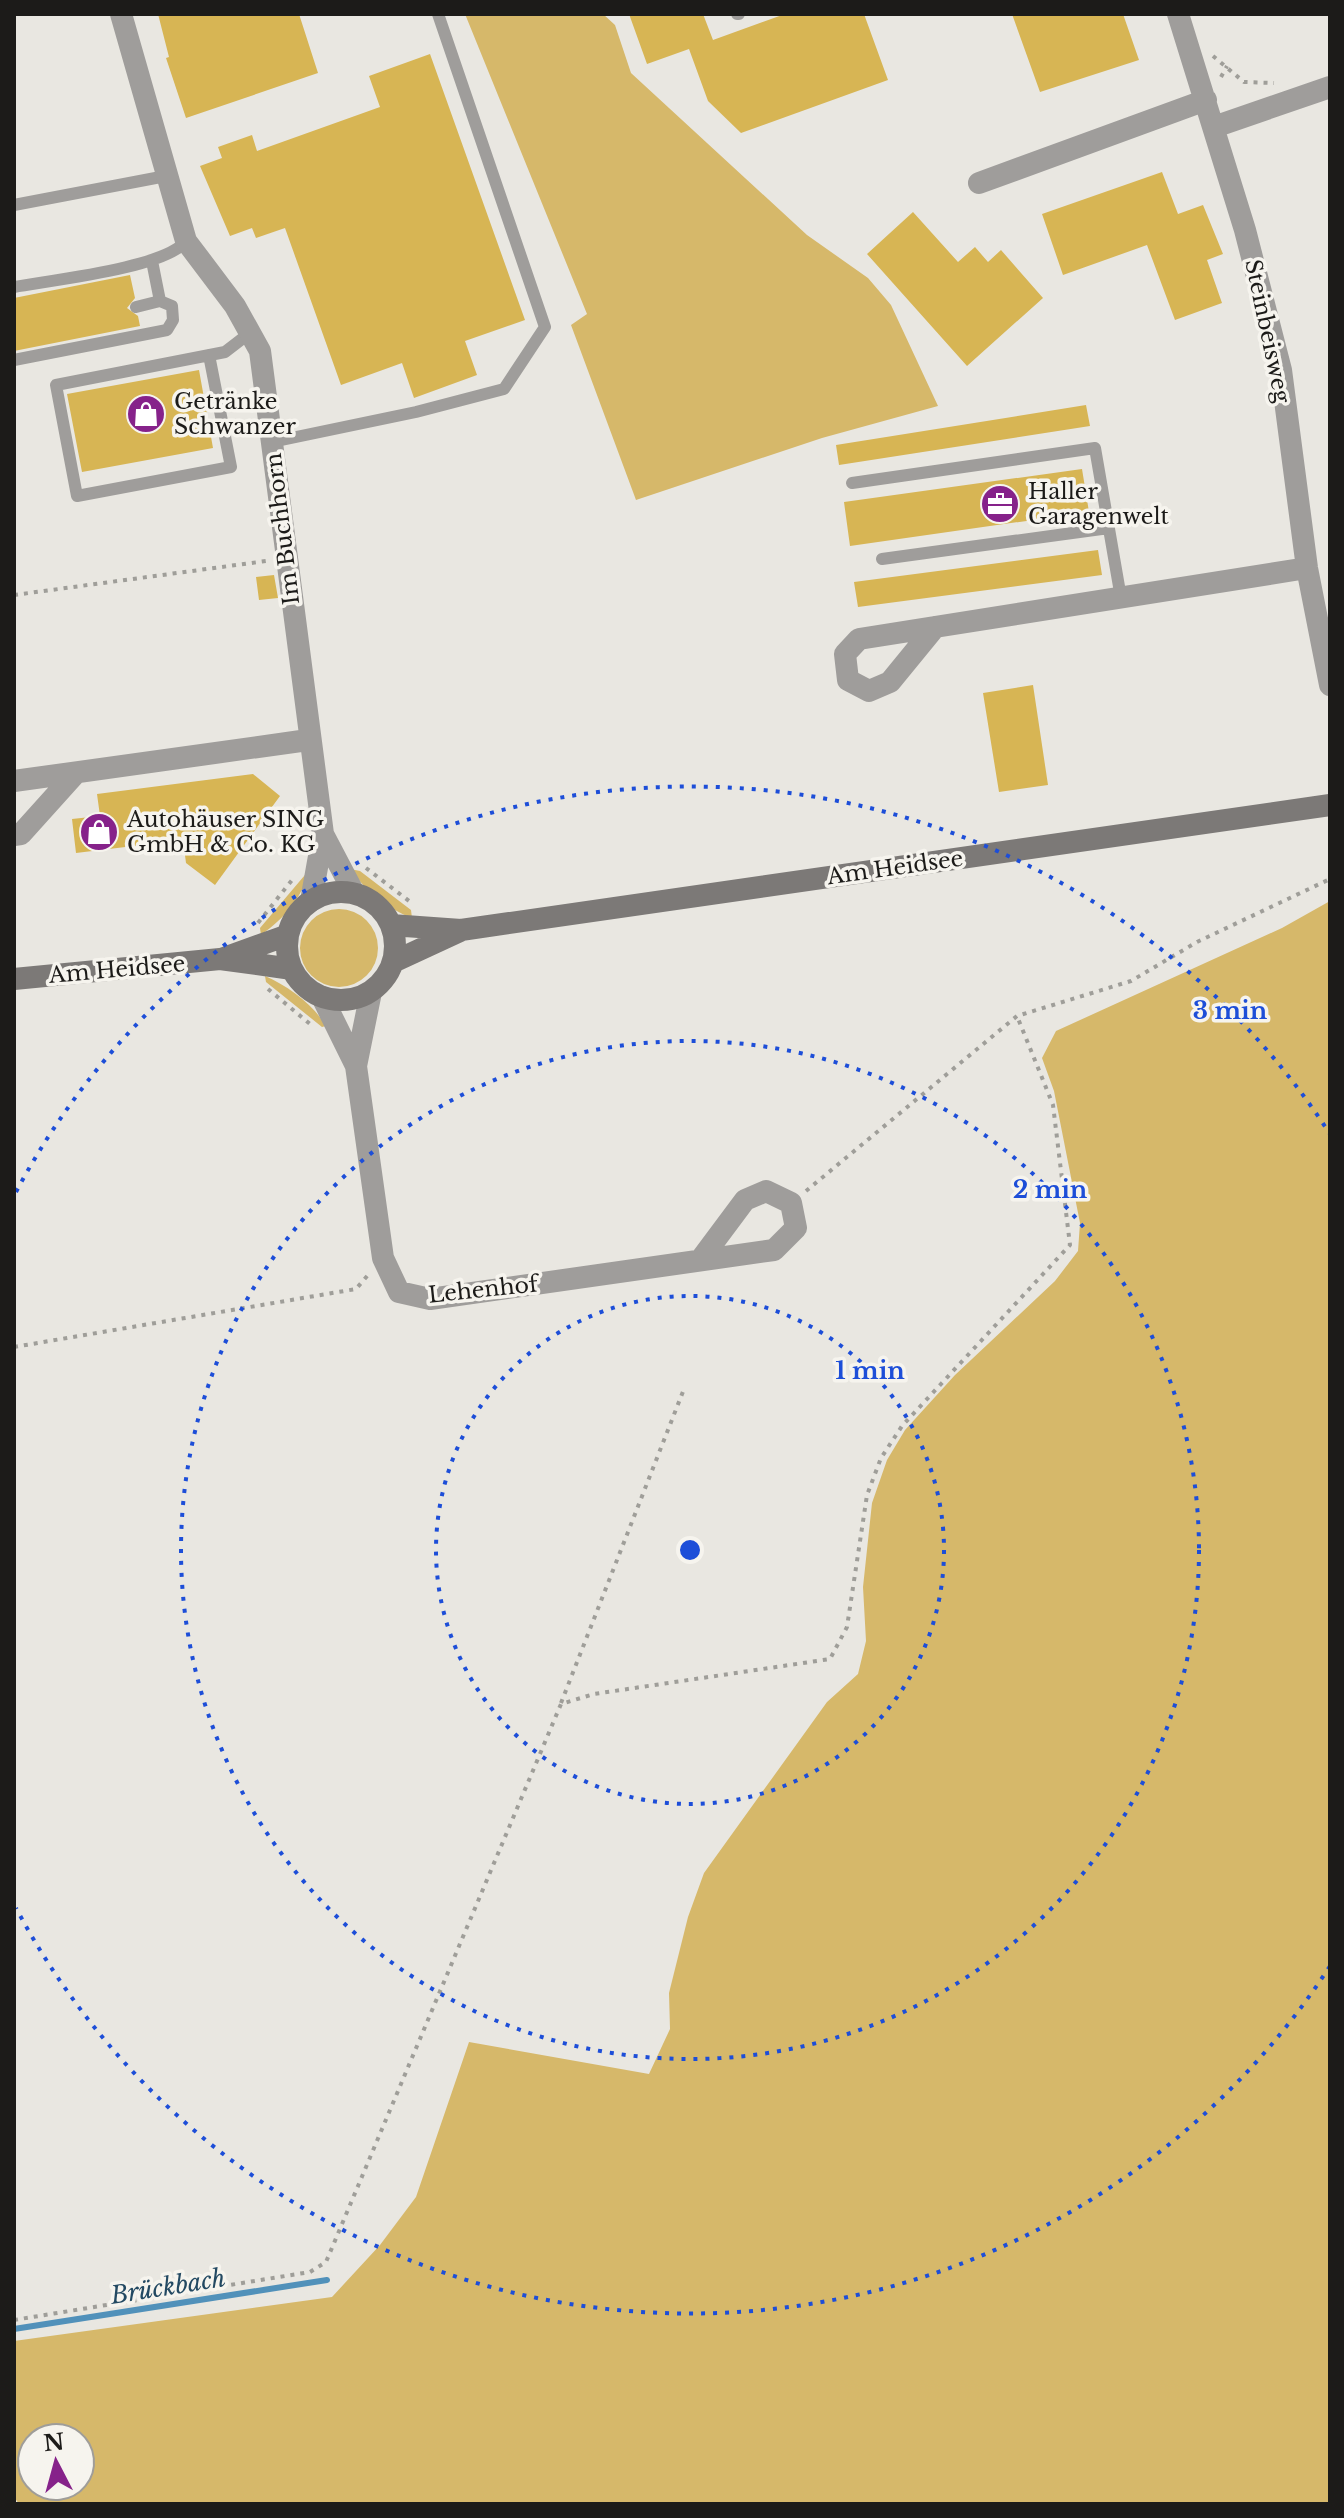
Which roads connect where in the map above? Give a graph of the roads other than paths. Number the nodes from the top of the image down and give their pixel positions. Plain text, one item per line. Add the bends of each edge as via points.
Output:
1 (121, 14) edge
2 (438, 14) edge
3 (1178, 14) edge
4 (1330, 87) edge
5 (1206, 100) junction
6 (1214, 127) junction
7 (166, 176) junction
8 (979, 183) dead end
9 (14, 205) edge
10 (186, 241) junction
11 (152, 261) junction
12 (14, 287) edge
13 (160, 301) junction
14 (136, 307) dead end
15 (251, 332) junction
16 (209, 355) junction
17 (14, 360) edge
18 (272, 442) junction
19 (852, 483) dead end
20 (1109, 528) junction
21 (882, 559) dead end
22 (1307, 568) junction
23 (1121, 598) junction
24 (935, 627) dead end
25 (1330, 685) edge
26 (308, 740) junction
27 (75, 774) junction
28 (14, 781) edge
29 (1330, 805) edge
30 (323, 834) junction
31 (14, 835) edge
32 (354, 893) junction
33 (311, 901) junction
34 (391, 925) junction
35 (461, 930) junction
36 (288, 935) junction
37 (220, 959) junction
38 (393, 962) junction
39 (292, 969) junction
40 (14, 979) edge
41 (371, 992) junction
42 (322, 997) junction
43 (356, 1066) junction
44 (701, 1259) junction

1 - 7 street, Im Buchhorn
2 - 18 lane via 545,327 504,389
3 - 5 street, Steinbeisweg
4 - 6 street
5 - 6 street, Steinbeisweg
5 - 8 street
6 - 22 street, Steinbeisweg via 1281,370
7 - 9 lane
7 - 10 street, Im Buchhorn
10 - 11 lane via 178,251
10 - 15 street, Im Buchhorn
11 - 12 lane
11 - 13 lane
13 - 14 lane
13 - 17 lane via 172,306 167,330
15 - 16 lane via 225,352
15 - 18 street, Im Buchhorn via 260,351
16 - 16 lane via 231,467 77,496 56,385
18 - 26 street, Im Buchhorn
19 - 20 lane via 1095,448
20 - 21 lane
20 - 23 lane
22 - 23 street
22 - 25 street, Steinbeisweg
23 - 24 street
26 - 27 street
26 - 30 street, Im Buchhorn
27 - 28 street
27 - 31 street via 21,834
29 - 35 main road, Am Heidsee
30 - 32 street, Im Buchhorn
30 - 33 street, Im Buchhorn
32 - 33 main road via 335,892
32 - 34 main road via 382,911
33 - 36 main road
34 - 35 main road, Am Heidsee
34 - 38 main road
35 - 38 main road, Am Heidsee
36 - 37 main road, Am Heidsee
36 - 39 main road
37 - 39 main road, Am Heidsee
37 - 40 main road, Am Heidsee
38 - 41 main road
39 - 42 main road via 304,986
41 - 42 main road via 347,1001
41 - 43 street, Lehenhof
42 - 43 street, Lehenhof
43 - 44 street, Lehenhof via 383,1258 399,1292 430,1299
44 - 44 street, Lehenhof via 745,1200 766,1191 791,1203 796,1228 774,1250

